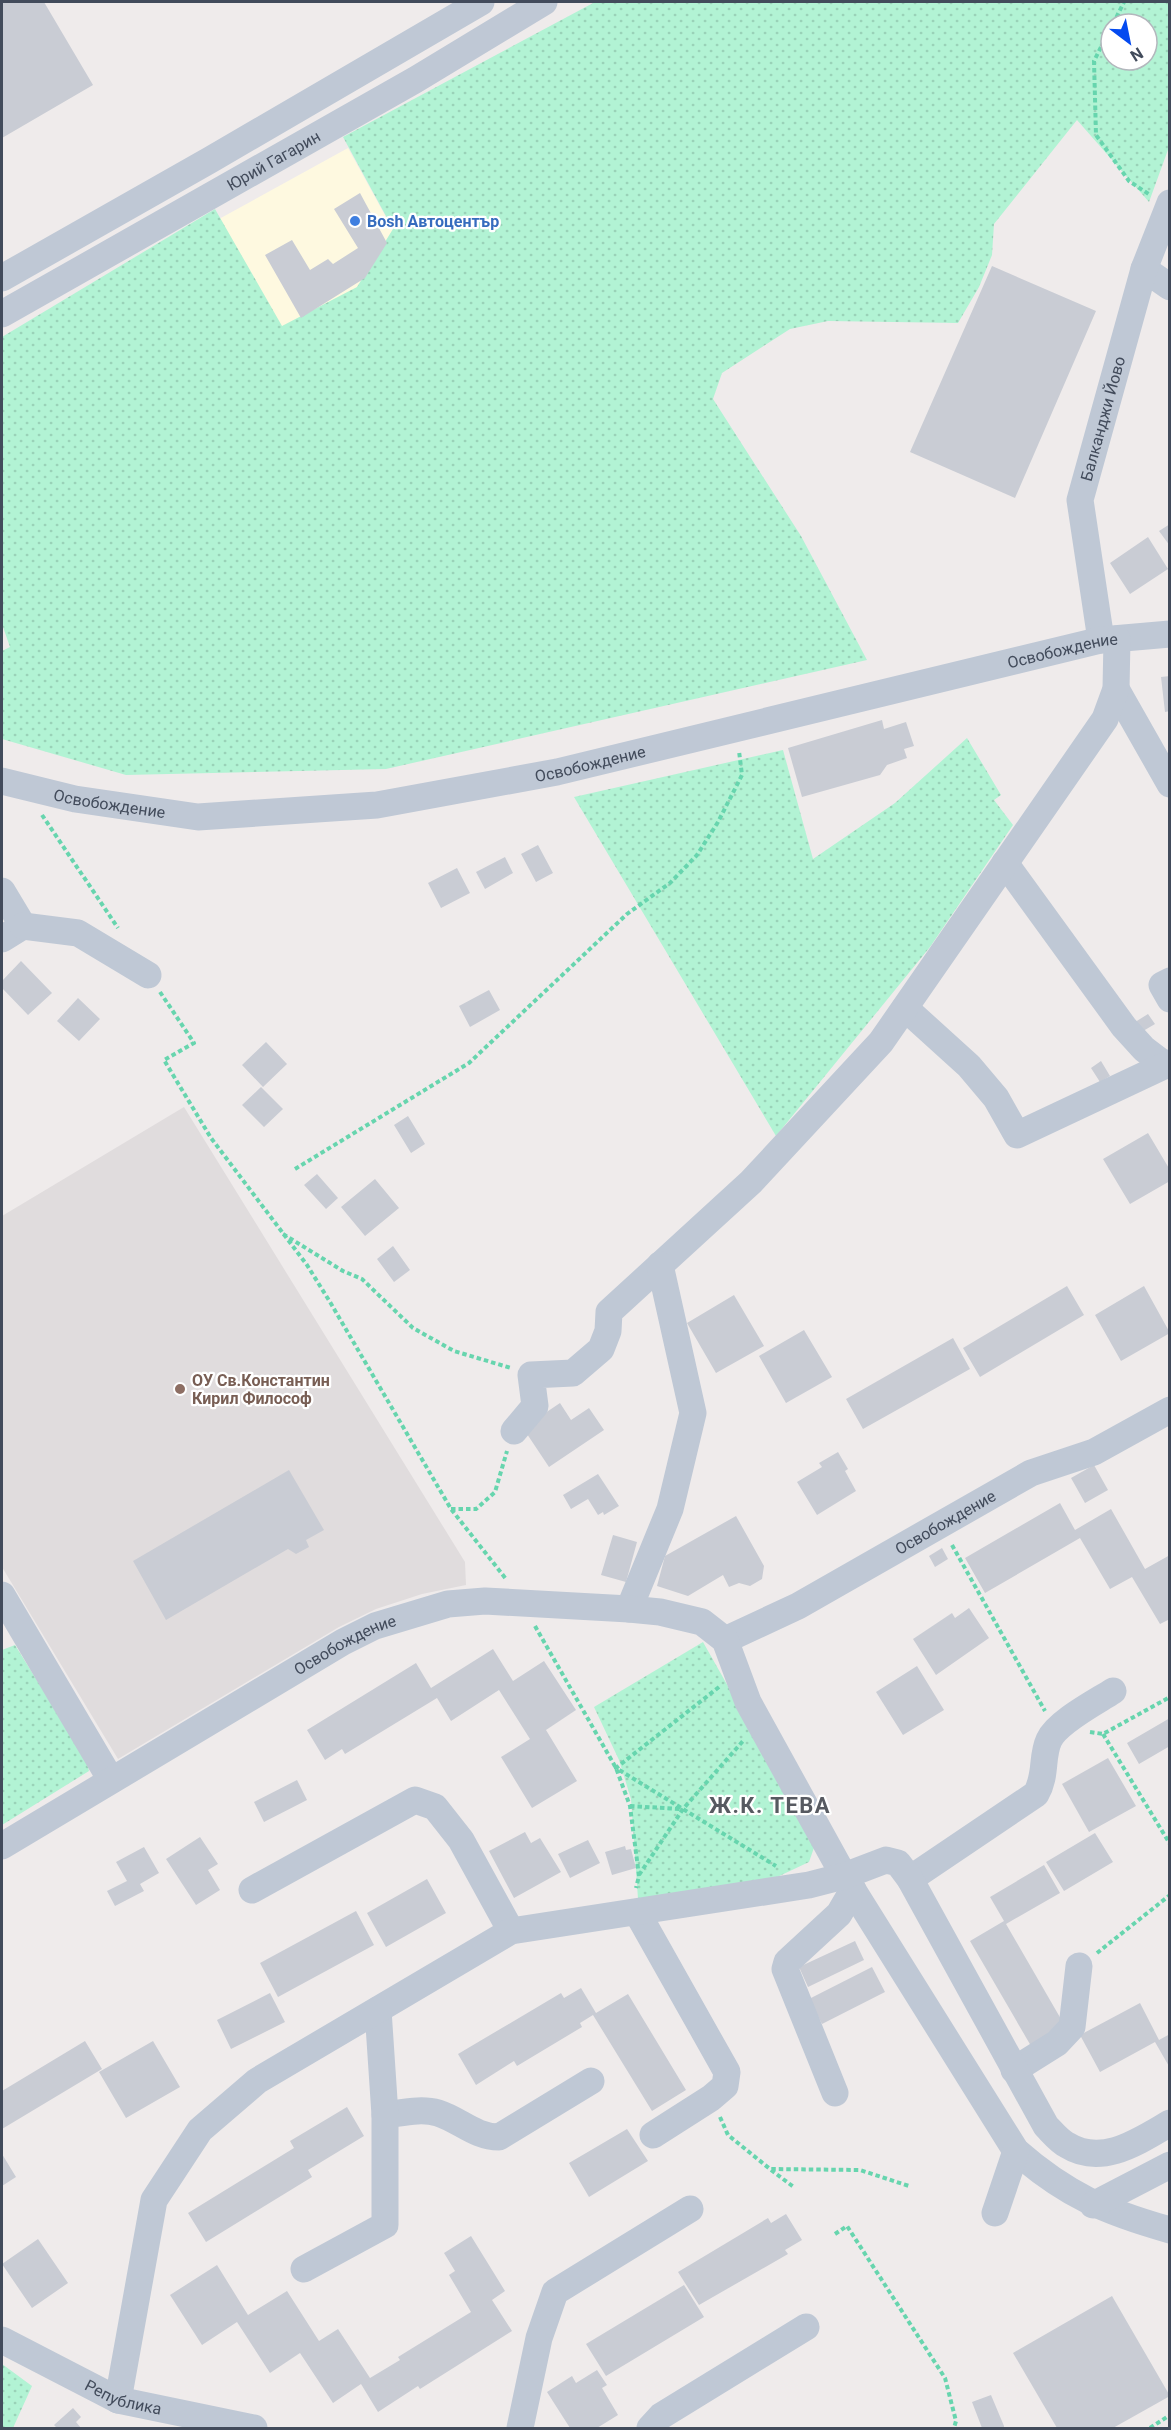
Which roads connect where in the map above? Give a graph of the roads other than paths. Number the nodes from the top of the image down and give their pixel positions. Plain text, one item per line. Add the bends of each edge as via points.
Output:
1 (481, 2) edge
2 (544, 2) edge
3 (1169, 205) edge
4 (1144, 269) junction
5 (2, 278) edge
6 (1170, 287) edge
7 (2, 314) edge
8 (1170, 634) edge
9 (1109, 639) junction
10 (1116, 689) junction
11 (12, 784) edge
12 (1170, 784) edge
13 (1005, 862) junction
14 (2, 891) edge
15 (12, 932) edge
16 (148, 975) road end
17 (1170, 981) edge
18 (1170, 999) edge
19 (905, 1008) junction
20 (1167, 1064) edge
21 (660, 1265) junction
22 (1170, 1410) edge
23 (514, 1431) road end
24 (2, 1594) edge
25 (629, 1609) junction
26 (725, 1640) junction
27 (1113, 1691) dead end
28 (111, 1780) junction
29 (2, 1846) edge
30 (910, 1879) junction
31 (848, 1883) junction
32 (252, 1890) dead end
33 (634, 1914) junction
34 (511, 1931) junction
35 (1079, 1966) road end
36 (378, 2010) junction
37 (1014, 2070) junction
38 (591, 2081) dead end
39 (835, 2093) dead end
40 (385, 2115) junction
41 (1170, 2123) edge
42 (653, 2135) dead end
43 (1017, 2151) junction
44 (1170, 2165) edge
45 (1093, 2205) junction
46 (690, 2209) dead end
47 (995, 2213) dead end
48 (1170, 2230) edge
49 (303, 2269) dead end
50 (806, 2327) dead end
51 (2, 2340) edge
52 (118, 2400) junction
53 (254, 2428) edge
54 (520, 2428) edge
55 (650, 2428) edge

1 - 5 street, Юрий Гагарин
2 - 7 street, Юрий Гагарин via 416,80
3 - 4 street, Балканджи Йово
4 - 6 street
4 - 9 street, Балканджи Йово via 1080,500
8 - 9 street, Освобождение
9 - 10 street, Балканджи Йово
9 - 11 street, Освобождение via 557,772 377,805 198,817 75,800
10 - 12 street
10 - 13 street via 1105,719
13 - 19 street
13 - 20 street via 1124,1027 1144,1049
14 - 15 street
15 - 16 street via 78,933
17 - 18 street via 1162,985
19 - 20 street via 969,1066 996,1098 1017,1136
19 - 21 street via 881,1042 751,1182
21 - 23 street via 609,1312 608,1331 601,1349 573,1373 531,1374 536,1406
21 - 25 street via 693,1413 670,1509
22 - 26 street, Освобождение via 1094,1452 1031,1473 798,1606
24 - 28 street
25 - 26 street, Освобождение via 702,1622
25 - 28 street, Освобождение via 485,1601 448,1604 375,1626
26 - 31 street via 754,1712
27 - 30 street via 1056,1730 1048,1741 1044,1781 1036,1794
28 - 29 street, Освобождение
30 - 31 street via 898,1863 886,1860
30 - 37 street
31 - 33 street
31 - 39 street via 839,1914 787,1962 785,1969
31 - 43 street
32 - 34 street via 415,1800 435,1807 461,1840
33 - 34 street
33 - 42 street via 727,2072 725,2086 711,2098
34 - 36 street
35 - 37 street via 1072,2027 1057,2043
36 - 40 street
36 - 52 street via 256,2081 200,2130 154,2200
37 - 41 street via 1046,2126 1067,2146 1092,2153 1122,2151
38 - 40 street via 499,2137 485,2137 438,2113
40 - 49 street via 385,2225
43 - 45 street via 1048,2178
43 - 47 street
44 - 45 street
45 - 48 street
46 - 54 street via 555,2292 539,2338
50 - 55 street via 661,2416
51 - 52 street, Република
52 - 53 street, Република

